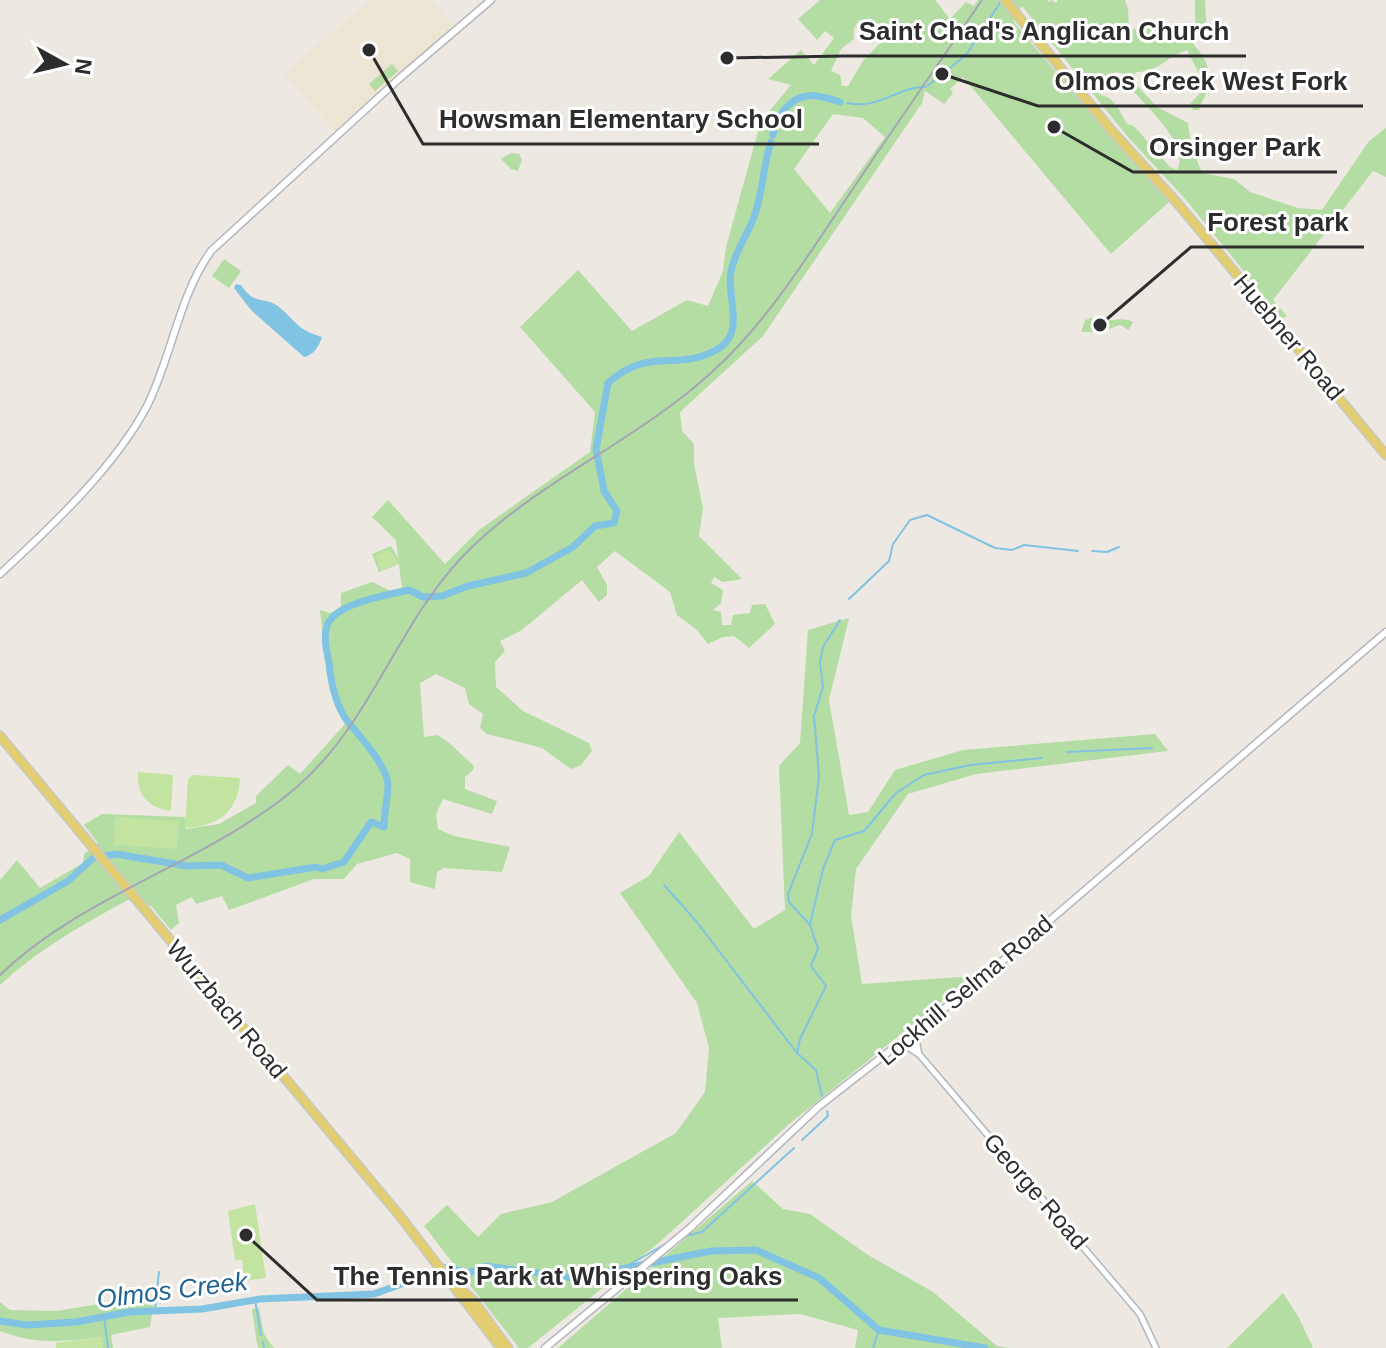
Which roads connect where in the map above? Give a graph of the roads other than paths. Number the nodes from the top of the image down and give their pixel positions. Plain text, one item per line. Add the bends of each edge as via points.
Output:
1 (491, 0) edge
2 (1005, 0) edge
3 (1386, 455) edge
4 (0, 574) edge
5 (1386, 632) edge
6 (0, 736) edge
7 (926, 1024) junction
8 (907, 1040) junction
9 (892, 1051) junction
10 (918, 1053) junction
11 (457, 1285) junction
12 (471, 1311) junction
13 (492, 1325) junction
14 (501, 1348) edge
15 (508, 1348) edge
16 (545, 1348) edge
17 (1156, 1348) edge

1 - 4 main road via 211,251 140,419 73,504
2 - 3 main road, Huebner Road
5 - 7 main road, Lockhill Selma Road
6 - 11 main road, Wurzbach Road
7 - 8 main road, Lockhill Selma Road
7 - 10 main road via 916,1038
8 - 9 main road, Lockhill Selma Road
8 - 10 street, George Road
9 - 10 main road via 909,1047
9 - 16 main road, Lockhill Selma Road via 788,1133 690,1228
10 - 17 street, George Road via 1134,1308
11 - 12 main road
11 - 13 main road, Wurzbach Road
12 - 13 main road
12 - 14 main road
13 - 15 main road, Wurzbach Road

